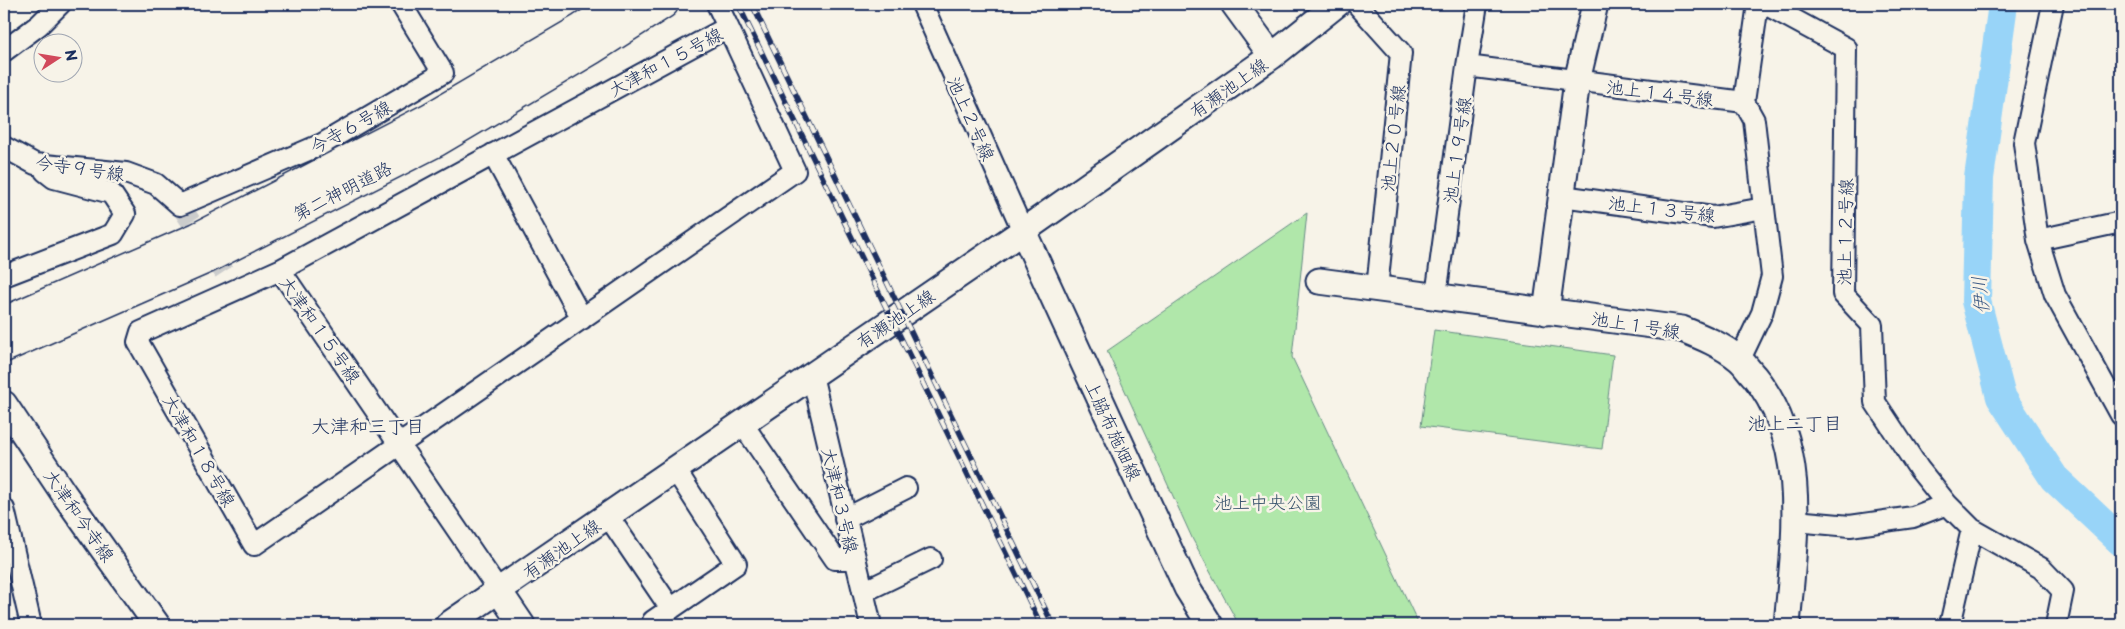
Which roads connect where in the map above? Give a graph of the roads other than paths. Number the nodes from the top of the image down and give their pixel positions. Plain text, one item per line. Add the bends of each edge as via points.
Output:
1 (60, 4) edge
2 (401, 4) edge
3 (618, 4) edge
4 (664, 4) edge
5 (922, 4) edge
6 (1234, 4) edge
7 (1337, 4) edge
8 (1357, 4) edge
9 (1477, 4) edge
10 (1595, 4) edge
11 (1758, 4) edge
12 (1765, 4) edge
13 (2053, 4) edge
14 (719, 6) edge
15 (728, 27) junction
16 (4, 50) edge
17 (1272, 56) junction
18 (1467, 66) junction
19 (1576, 82) junction
20 (1744, 102) junction
21 (4, 147) edge
22 (493, 154) junction
23 (35, 164) junction
24 (1562, 196) junction
25 (180, 205) joint
26 (1764, 208) junction
27 (2121, 222) edge
28 (1023, 232) junction
29 (2038, 240) junction
30 (280, 270) junction
31 (4, 276) edge
32 (1319, 281) dead end
33 (1377, 289) junction
34 (1436, 296) junction
35 (1546, 312) junction
36 (582, 319) junction
37 (4, 321) edge
38 (4, 348) edge
39 (1740, 360) junction
40 (812, 375) junction
41 (4, 405) edge
42 (2121, 415) edge
43 (742, 423) junction
44 (401, 444) junction
45 (675, 469) junction
46 (906, 488) dead end
47 (1947, 504) junction
48 (4, 509) edge
49 (608, 516) junction
50 (846, 519) junction
51 (1796, 521) junction
52 (1972, 529) junction
53 (855, 559) junction
54 (932, 559) dead end
55 (499, 591) junction
56 (863, 592) junction
57 (671, 609) junction
58 (653, 621) dead end
59 (31, 625) edge
60 (157, 625) edge
61 (448, 625) edge
62 (522, 625) edge
63 (870, 625) edge
64 (1210, 625) edge
65 (1787, 625) edge
66 (1950, 625) edge
67 (2056, 625) edge

1 - 16 street via 39,25
2 - 25 street, 今寺６号線 via 443,73 322,144
3 - 37 highway, 第二神明道路 via 386,140 197,237
4 - 38 highway, 第二神明道路 via 437,142 207,259
5 - 28 street, 池上２号線
6 - 17 street
7 - 17 street, 有瀬池上線
8 - 33 street, 池上２０号線 via 1401,53
9 - 18 street, 池上１９号線
10 - 19 street
11 - 20 street
12 - 47 street, 池上１２号線 via 1846,48 1843,294 1872,325 1875,402 1919,469
13 - 29 street via 2024,143
14 - 15 street
15 - 22 street, 大津和１５号線
15 - 36 street, 大津和１５号線 via 795,171
17 - 28 street, 有瀬池上線
18 - 19 street, 池上１４号線
18 - 34 street, 池上１９号線
19 - 20 street, 池上１４号線
19 - 24 street
20 - 26 street via 1754,120
21 - 23 street, 今寺９号線
22 - 30 street, 大津和１５号線
22 - 36 street
23 - 25 street, 今寺９号線 via 126,173 156,184
23 - 31 street via 54,178 111,193 125,214 113,234
24 - 26 street, 池上１３号線 via 1713,217
24 - 35 street
26 - 39 street via 1772,276 1762,313
27 - 29 street
28 - 40 street, 有瀬池上線
28 - 64 street, 上脇布施畑線 via 1187,588
29 - 42 street via 2055,294
30 - 44 street, 大津和１５号線
30 - 44 street, 大津和１８号線 via 141,332 138,342 254,545
32 - 33 street, 池上１号線
33 - 34 street, 池上１号線
34 - 35 street, 池上１号線
35 - 39 street, 池上１号線 via 1682,329 1709,340
36 - 44 street, 大津和１５号線
39 - 51 street, 池上１号線 via 1762,387 1779,417 1794,488
40 - 43 street, 有瀬池上線
40 - 50 street, 大津和３号線
41 - 60 street, 大津和今寺線
43 - 45 street, 有瀬池上線
43 - 53 street via 834,559
44 - 55 street, 大津和１５号線
45 - 49 street, 有瀬池上線
45 - 57 street via 736,564
46 - 50 street
47 - 51 street via 1913,517 1850,526
47 - 52 street
48 - 59 street
49 - 55 street, 有瀬池上線
49 - 57 street
50 - 53 street, 大津和３号線
51 - 65 street, 池上１号線
52 - 66 street
52 - 67 street via 2041,568 2063,591
53 - 56 street, 大津和３号線
54 - 56 street
55 - 61 street, 有瀬池上線
55 - 62 street
56 - 63 street, 大津和３号線
57 - 58 street

